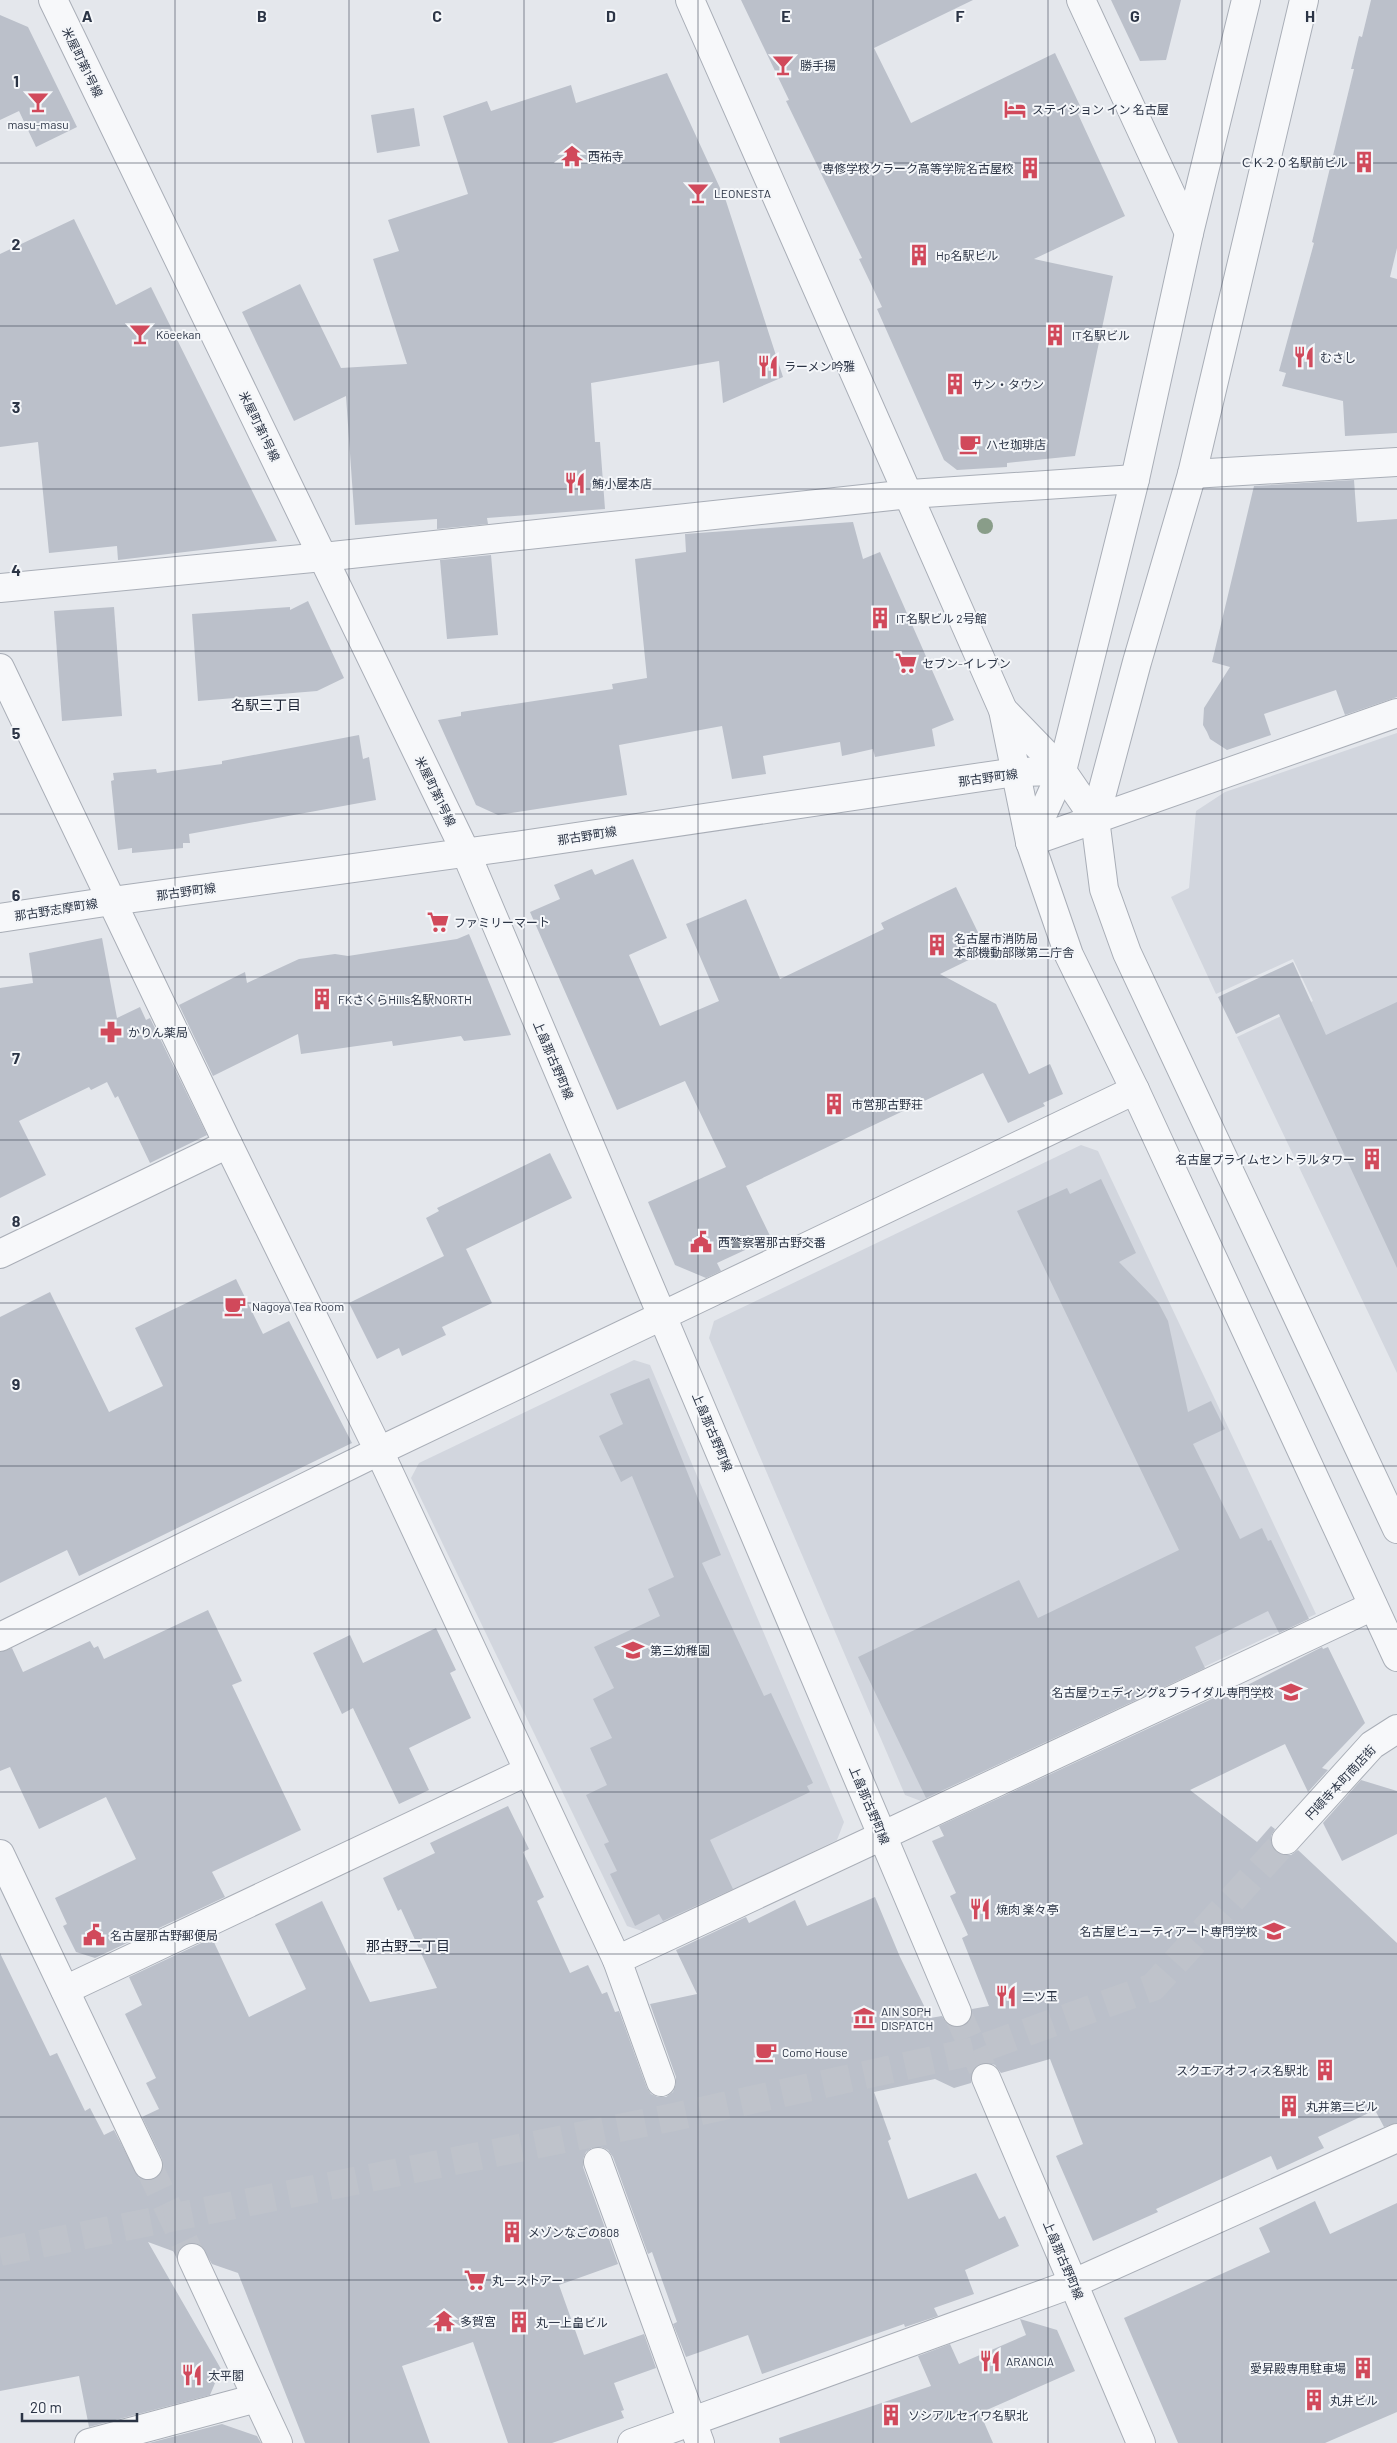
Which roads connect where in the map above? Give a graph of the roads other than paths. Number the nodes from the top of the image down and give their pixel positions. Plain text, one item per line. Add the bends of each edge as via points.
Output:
1 (53, 0) edge
2 (690, 0) edge
3 (1080, 0) edge
4 (1246, 0) edge
5 (1304, 0) edge
6 (1189, 233) junction
7 (1397, 462) edge
8 (1192, 474) junction
9 (1135, 479) junction
10 (910, 494) junction
11 (324, 557) junction
12 (0, 588) edge
13 (0, 668) edge
14 (1003, 710) junction
15 (1397, 713) edge
16 (1062, 771) junction
17 (1016, 772) junction
18 (1095, 819) junction
19 (1030, 842) junction
20 (466, 853) junction
21 (112, 900) junction
22 (0, 918) edge
23 (1135, 1090) junction
24 (228, 1144) junction
25 (0, 1254) edge
26 (664, 1315) junction
27 (379, 1451) junction
28 (1397, 1529) edge
29 (1373, 1606) junction
30 (0, 1637) edge
31 (1397, 1657) edge
32 (1397, 1729) edge
33 (528, 1771) junction
34 (883, 1835) junction
35 (1286, 1840) tunnel mouth
36 (0, 1854) edge
37 (617, 1960) junction
38 (65, 1990) junction
39 (958, 2012) tunnel mouth
40 (986, 2078) tunnel mouth
41 (661, 2082) dead end
42 (1397, 2138) edge
43 (598, 2162) dead end
44 (148, 2165) tunnel mouth
45 (192, 2258) tunnel mouth
46 (1074, 2284) junction
47 (257, 2398) junction
48 (696, 2432) edge
49 (89, 2443) edge
50 (278, 2443) edge
51 (632, 2443) edge
52 (1141, 2443) edge

1 - 11 street, 米屋町第1号線
2 - 10 street
3 - 6 street
4 - 6 street
5 - 8 street
6 - 9 street
7 - 8 street
8 - 18 street
9 - 10 street
9 - 16 street
10 - 11 street
10 - 14 street
11 - 12 street
11 - 20 street, 米屋町第1号線
13 - 21 street
14 - 16 street
14 - 17 street
15 - 18 street
16 - 17 street, 那古野町線
16 - 18 street
16 - 19 street
17 - 19 street
17 - 20 street, 那古野町線
18 - 19 street
18 - 28 street via 1104,889 1127,953
19 - 23 street via 1069,955
20 - 21 street, 那古野町線
20 - 26 street, 上畠那古野町線
21 - 22 street, 那古野志摩町線
21 - 24 street
23 - 26 street
23 - 29 street
24 - 25 street
24 - 27 street
26 - 27 street
26 - 34 street, 上畠那古野町線
27 - 30 street
27 - 33 street
29 - 31 street
29 - 34 street
32 - 35 street, 円頓寺本町商店街 via 1372,1745
33 - 37 street
33 - 38 street
34 - 37 street
34 - 39 street, 上畠那古野町線
36 - 38 street
37 - 41 street
38 - 44 street
40 - 46 street, 上畠那古野町線
42 - 46 street
43 - 48 street
45 - 47 street
46 - 48 street
46 - 52 street, 上畠那古野町線
47 - 49 street
47 - 50 street
48 - 51 street

